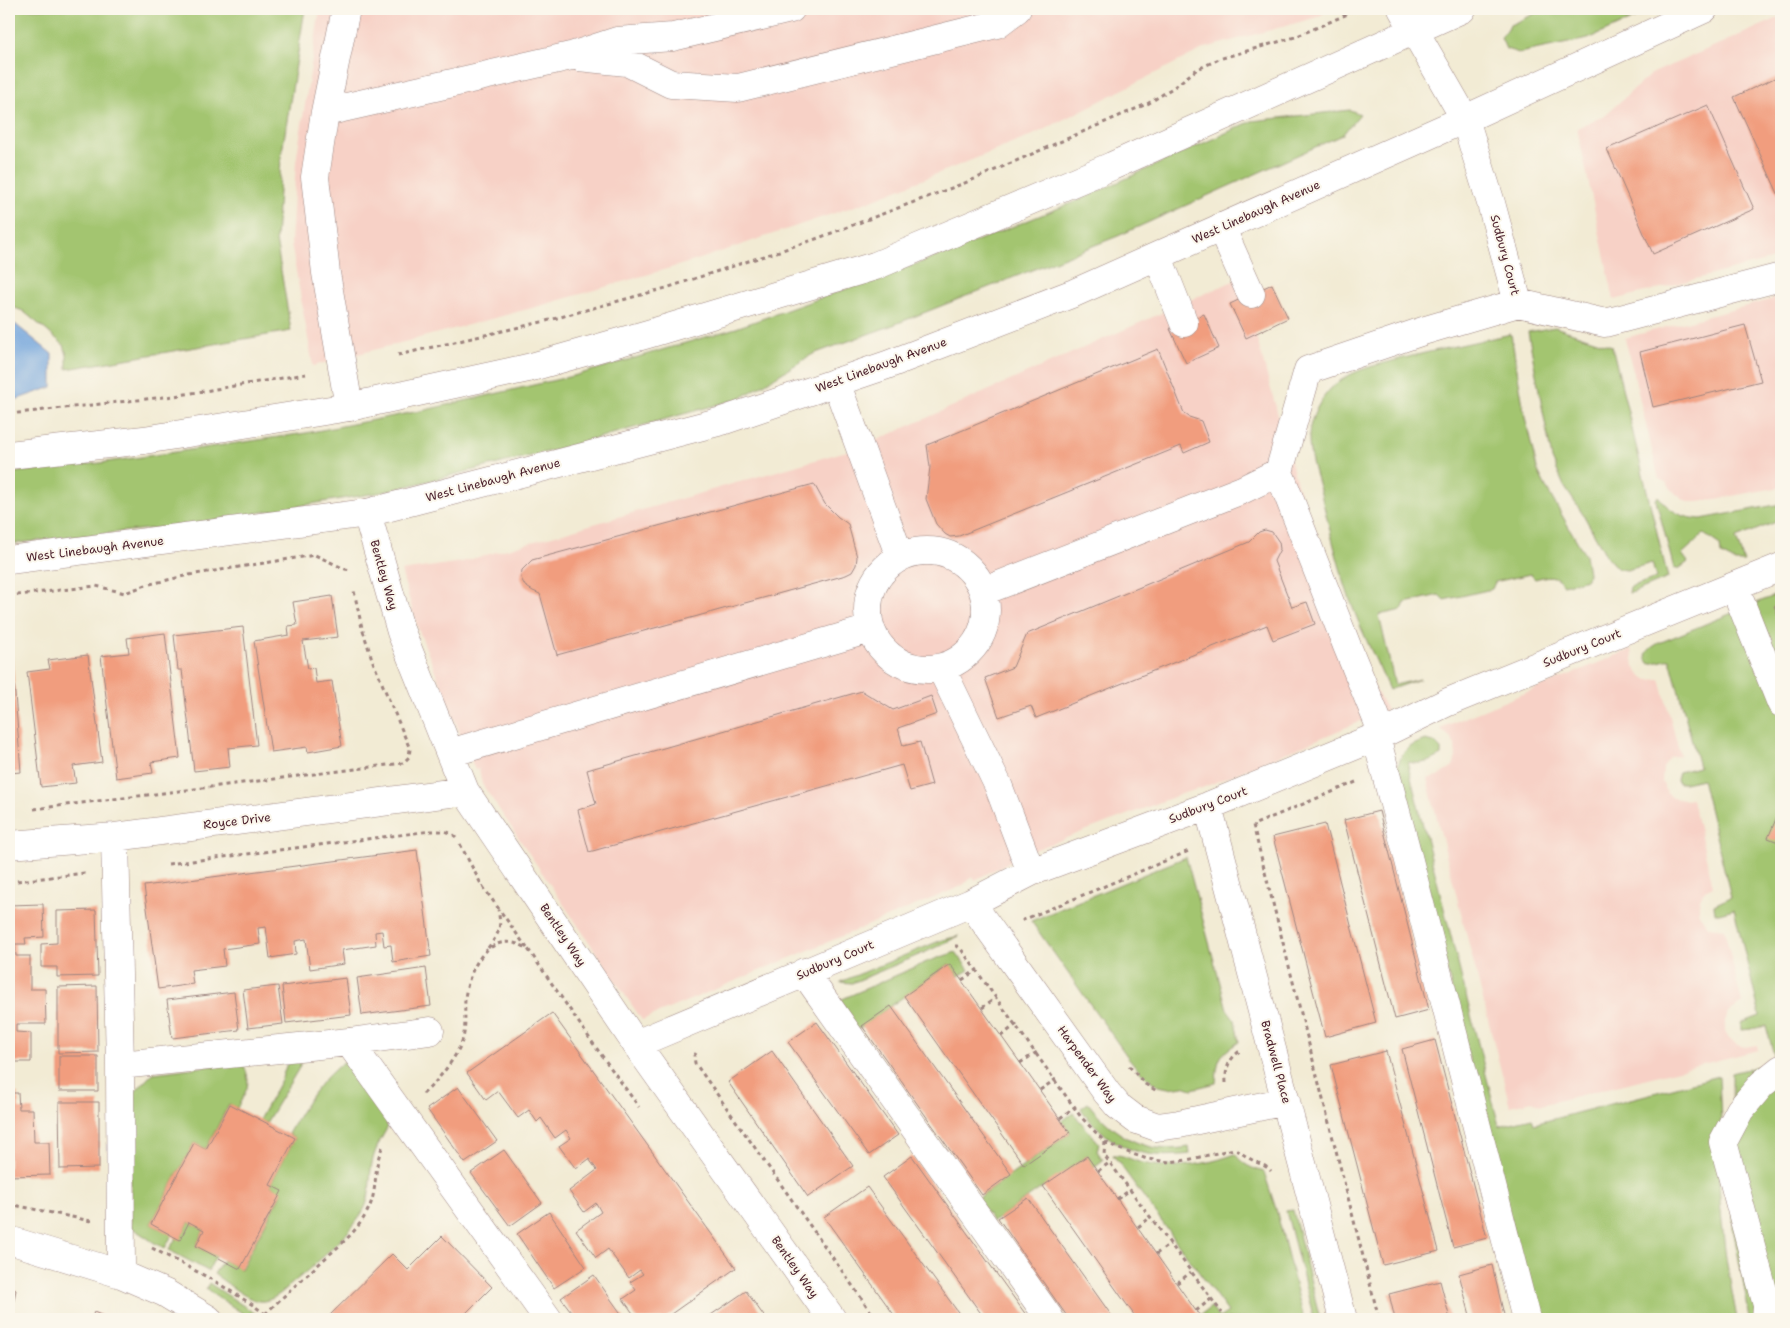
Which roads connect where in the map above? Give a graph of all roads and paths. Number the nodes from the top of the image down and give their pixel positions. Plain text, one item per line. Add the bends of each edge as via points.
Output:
1 (346, 9) edge
2 (791, 9) edge
3 (1017, 9) edge
4 (1462, 9) edge
5 (1704, 9) edge
6 (1350, 14) dead end
7 (1408, 20) edge
8 (571, 56) junction
9 (325, 112) junction
10 (1466, 120) junction
11 (1220, 227) junction
12 (1158, 257) junction
13 (1781, 277) edge
14 (1251, 294) dead end
15 (1518, 303) junction
16 (1184, 323) dead end
17 (398, 355) dead end
18 (306, 374) dead end
19 (836, 382) junction
20 (349, 406) junction
21 (9, 414) edge
22 (9, 455) edge
23 (1280, 472) junction
24 (366, 513) junction
25 (900, 557) junction
26 (9, 560) edge
27 (359, 567) dead end
28 (1781, 567) edge
29 (352, 570) junction
30 (353, 577) dead end
31 (353, 585) dead end
32 (1734, 586) junction
33 (984, 591) junction
34 (9, 596) edge
35 (870, 629) junction
36 (941, 668) junction
37 (1781, 704) edge
38 (1380, 736) junction
39 (450, 753) junction
40 (1361, 778) dead end
41 (465, 791) junction
42 (1208, 806) junction
43 (28, 810) dead end
44 (115, 837) junction
45 (9, 845) edge
46 (1194, 845) dead end
47 (166, 864) dead end
48 (116, 869) junction
49 (1031, 872) junction
50 (9, 882) edge
51 (971, 903) junction
52 (497, 907) junction
53 (1028, 928) dead end
54 (528, 949) junction
55 (485, 952) junction
56 (804, 972) junction
57 (430, 1031) dead end
58 (349, 1042) junction
59 (636, 1044) junction
60 (1246, 1047) dead end
61 (697, 1051) dead end
62 (1125, 1062) dead end
63 (120, 1066) junction
64 (1781, 1069) edge
65 (1224, 1088) dead end
66 (1164, 1094) dead end
67 (1286, 1101) junction
68 (640, 1108) dead end
69 (402, 1116) junction
70 (1105, 1142) dead end
71 (1109, 1163) junction
72 (1098, 1171) dead end
73 (1130, 1190) junction
74 (1117, 1199) dead end
75 (9, 1204) edge
76 (1150, 1218) junction
77 (1138, 1227) dead end
78 (120, 1229) junction
79 (9, 1240) edge
80 (1170, 1244) junction
81 (1156, 1254) dead end
82 (1191, 1272) junction
83 (121, 1274) junction
84 (1177, 1283) dead end
85 (1212, 1299) junction
86 (1772, 1309) edge
87 (1196, 1310) dead end
88 (1222, 1313) dead end
89 (265, 1314) junction
90 (208, 1319) edge
91 (272, 1319) edge
92 (548, 1319) edge
93 (832, 1319) edge
94 (876, 1319) edge
95 (1050, 1319) edge
96 (1343, 1319) edge
97 (1379, 1319) edge
98 (1526, 1319) edge

1 - 9 street
2 - 8 street via 673,37 617,40
3 - 8 street via 997,24 738,88 671,84 627,62
4 - 7 street
5 - 10 street, West Linebaugh Avenue
6 - 17 path via 1295,37 1218,59 1140,107 970,180 813,240 666,288 546,321
7 - 10 street, Sudbury Court
7 - 20 street via 1112,166 875,266 528,368
8 - 9 street
9 - 20 street via 315,177 326,273
10 - 11 street, West Linebaugh Avenue
10 - 15 street, Sudbury Court
11 - 12 street, West Linebaugh Avenue
11 - 14 street
12 - 16 street
12 - 19 street, West Linebaugh Avenue via 1074,293
13 - 15 street, Sudbury Court via 1605,323
15 - 23 street via 1308,370
18 - 21 path via 174,396
19 - 24 street, West Linebaugh Avenue via 722,421
19 - 25 street
20 - 22 street via 144,440
23 - 33 street via 1242,490
23 - 38 street
24 - 26 street, West Linebaugh Avenue
24 - 39 street, Bentley Way via 400,632
25 - 33 street via 926,551 946,554 958,559 974,573
25 - 35 street via 883,570 871,587 867,608
27 - 29 path
28 - 32 street, Sudbury Court
29 - 30 path
29 - 34 path via 315,555 172,578 125,592 96,586
31 - 43 path via 372,662 410,749 409,757 403,763
32 - 37 street
32 - 38 street, Sudbury Court via 1448,702
33 - 36 street via 986,619 980,639 960,660
35 - 36 street via 880,647 898,662 917,669
35 - 39 street
36 - 49 street via 998,785
38 - 42 street, Sudbury Court
38 - 98 street
39 - 41 street, Bentley Way
40 - 97 path via 1253,825
41 - 44 street, Royce Drive
41 - 59 street, Bentley Way
42 - 49 street, Sudbury Court
42 - 67 street, Bradwell Place
44 - 45 street, Royce Drive
44 - 48 street
46 - 53 path via 1189,851 1023,920
47 - 52 path via 446,831 454,834
48 - 50 path
48 - 63 street
49 - 51 street, Sudbury Court
51 - 56 street, Sudbury Court
51 - 67 street, Harpender Way via 1107,1093 1135,1119 1158,1127
52 - 54 path
52 - 55 path via 499,931
54 - 55 path via 518,943 506,942 495,944
54 - 68 path
55 - 69 path via 469,979 464,1031 459,1048 433,1086
56 - 59 street, Sudbury Court
56 - 95 street
57 - 58 street
58 - 63 street
58 - 69 street
59 - 93 street, Bentley Way
60 - 65 path via 1229,1061
61 - 94 path via 695,1063
62 - 66 path via 1145,1084
63 - 78 street
64 - 86 street via 1762,1084 1740,1110 1723,1142
67 - 96 street, Bradwell Place
69 - 89 path via 379,1152 375,1189 361,1224
69 - 92 street
70 - 71 path via 1104,1155
71 - 72 path
71 - 73 path
73 - 74 path
73 - 76 path
75 - 78 path
76 - 77 path
76 - 80 path
78 - 83 street
78 - 89 path via 211,1279
79 - 83 street
80 - 81 path
80 - 82 path
82 - 84 path
82 - 85 path
83 - 90 street via 165,1293
85 - 87 path
85 - 88 path
89 - 91 path

